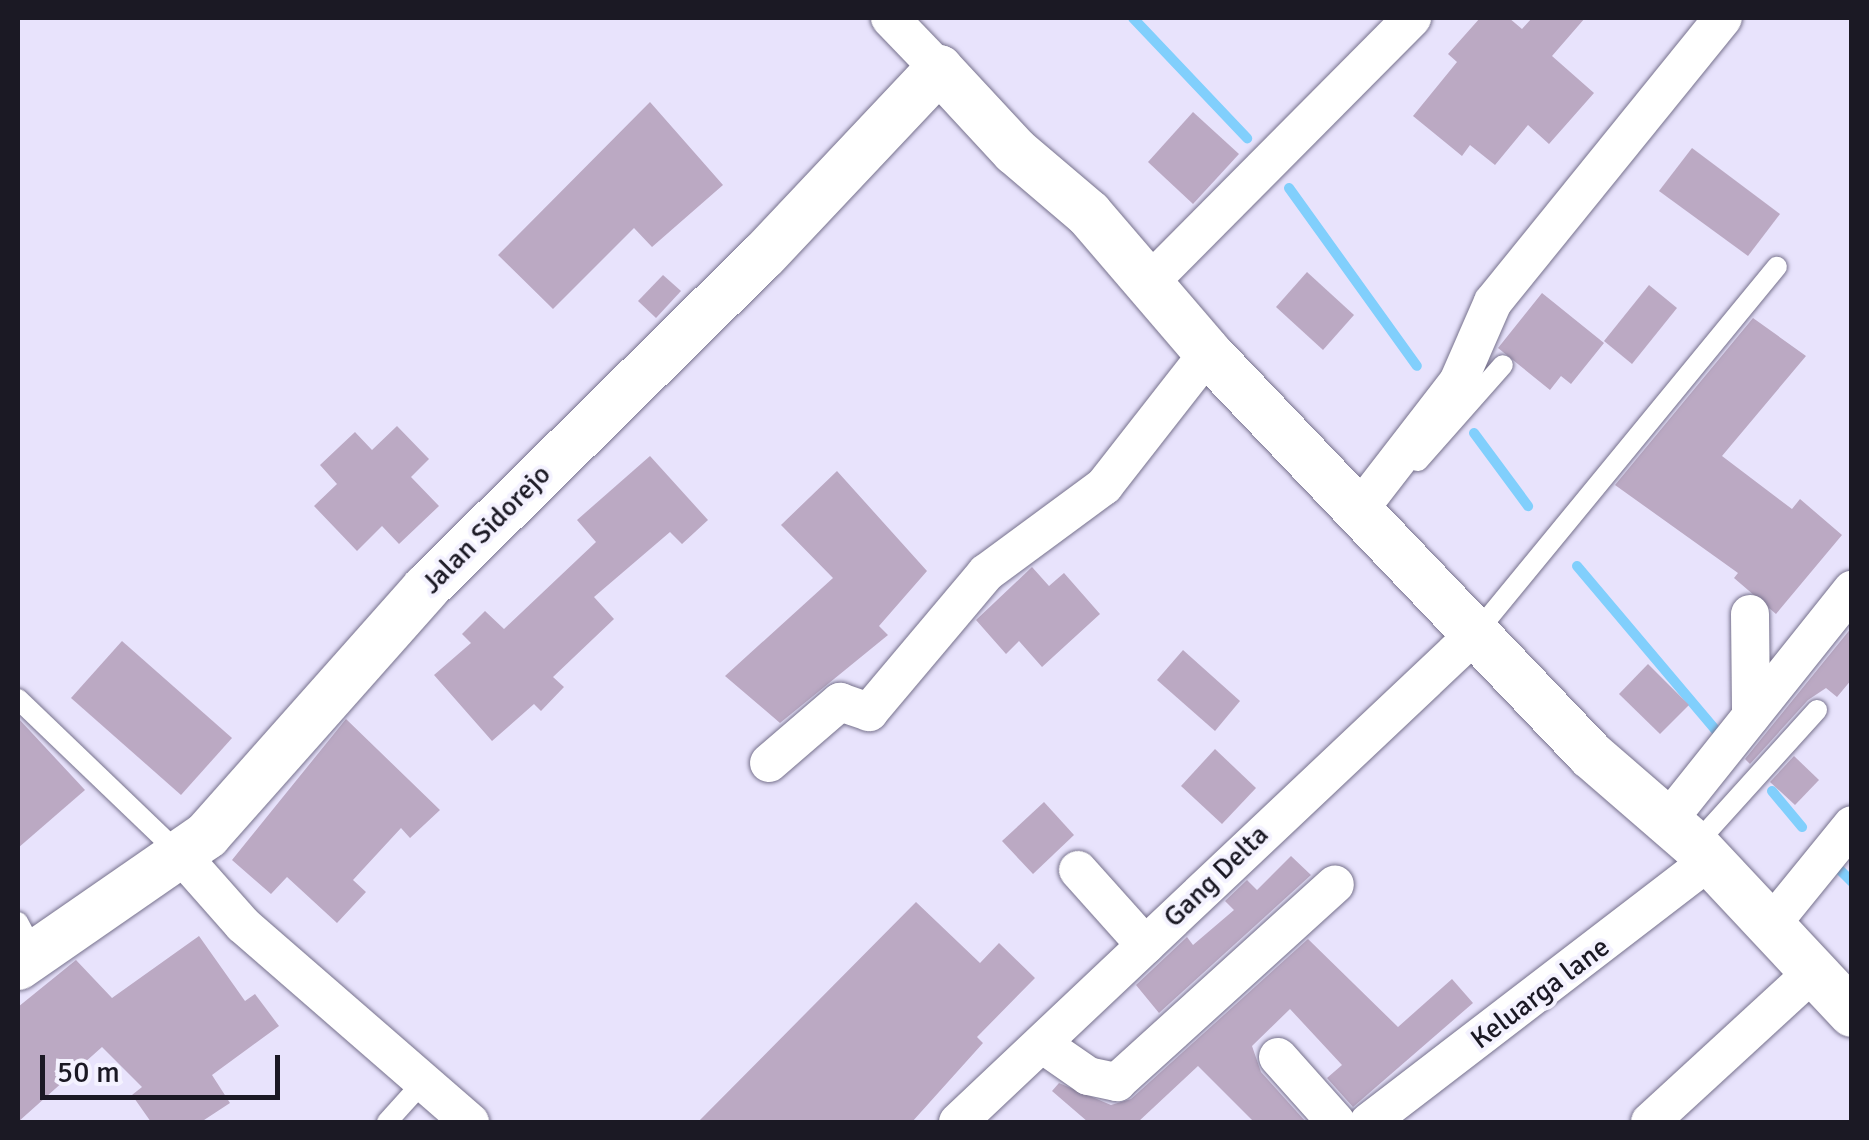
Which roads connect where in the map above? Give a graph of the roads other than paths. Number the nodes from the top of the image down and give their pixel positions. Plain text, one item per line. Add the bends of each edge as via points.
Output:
1 (890, 18) edge
2 (1412, 18) edge
3 (1724, 18) edge
4 (939, 69) junction
5 (1777, 268) dead end
6 (1152, 280) junction
7 (1208, 353) junction
8 (1503, 365) dead end
9 (1366, 512) junction
10 (1852, 590) edge
11 (1750, 614) dead end
12 (1476, 633) junction
13 (18, 699) edge
14 (1818, 710) dead end
15 (1751, 716) junction
16 (768, 763) dead end
17 (1852, 825) edge
18 (1689, 843) junction
19 (182, 856) junction
20 (1078, 870) dead end
21 (1335, 884) dead end
22 (1770, 926) junction
23 (1145, 945) junction
24 (23, 947) edge
25 (1810, 975) junction
26 (1852, 1012) edge
27 (1042, 1044) junction
28 (1278, 1057) dead end
29 (424, 1082) junction
30 (388, 1122) edge
31 (470, 1122) edge
32 (958, 1122) edge
33 (1336, 1122) edge
34 (1369, 1122) edge
35 (1650, 1122) edge

1 - 4 street
2 - 6 street
3 - 9 street via 1493,302 1458,382
4 - 6 street
4 - 19 street, Jalan Sidorejo via 763,256 426,588
5 - 12 lane
6 - 7 street
7 - 9 street
7 - 16 street via 1104,486 986,573 869,712 840,702
8 - 9 lane
9 - 12 street
10 - 15 street, Keluarga lane
11 - 15 street
12 - 18 street
12 - 23 street, Gang Delta
13 - 19 lane
14 - 18 lane
15 - 18 street, Keluarga lane
17 - 22 street
18 - 22 street
18 - 34 street, Keluarga lane
19 - 24 street, Jalan Sidorejo
19 - 29 street via 243,925
20 - 23 street
21 - 27 street via 1117,1082 1088,1076
22 - 25 street
23 - 27 street, Gang Delta
25 - 26 street
25 - 35 street
27 - 32 street, Gang Delta
28 - 33 street
29 - 30 lane
29 - 31 street

